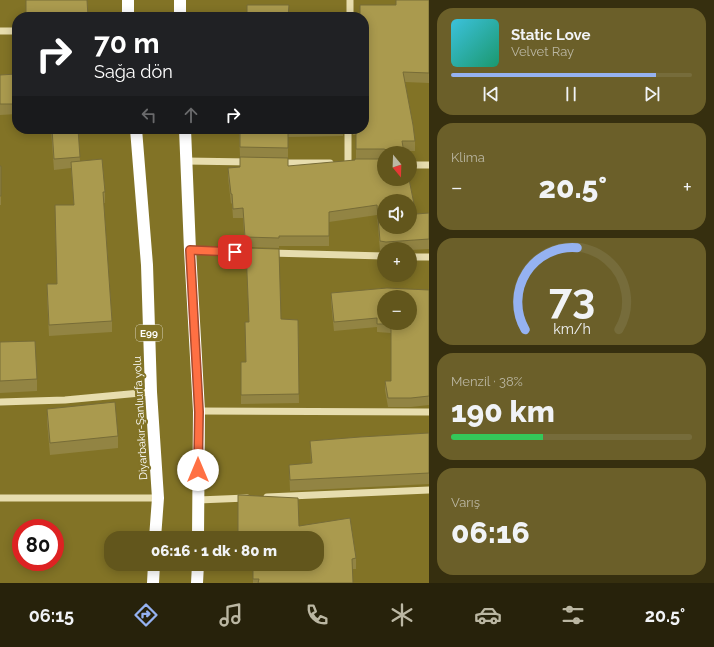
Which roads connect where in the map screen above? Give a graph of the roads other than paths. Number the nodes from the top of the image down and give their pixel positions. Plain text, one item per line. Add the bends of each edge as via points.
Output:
1 (128, 0) edge
2 (180, 0) edge
3 (350, 0) edge
4 (128, 12) edge
5 (180, 12) edge
6 (350, 12) edge
7 (0, 31) edge
8 (12, 31) edge
9 (136, 134) edge
10 (185, 134) edge
11 (349, 134) edge
12 (186, 162) junction
13 (256, 162) edge
14 (271, 163) edge
15 (417, 165) edge
16 (429, 165) edge
17 (190, 250) junction
18 (377, 256) edge
19 (417, 257) edge
20 (429, 257) edge
21 (151, 392) junction
22 (0, 402) edge
23 (199, 412) junction
24 (429, 412) edge
25 (429, 490) edge
26 (254, 497) edge
27 (262, 497) edge
28 (0, 498) edge
29 (158, 498) junction
30 (198, 500) junction
31 (156, 531) edge
32 (198, 531) edge
33 (154, 571) edge
34 (198, 571) edge
35 (153, 583) edge
36 (197, 583) edge

1 - 4 highway
2 - 5 highway
3 - 6 street
7 - 8 street
9 - 21 highway, Diyarbakır-Şanlıurfa yolu / E99 via 147,265
10 - 12 highway
11 - 14 street via 352,164
12 - 13 street
12 - 17 highway
15 - 16 street
17 - 18 street
17 - 23 highway
19 - 20 street
21 - 22 street via 65,400
21 - 29 highway, Diyarbakır-Şanlıurfa yolu / E99
23 - 24 street
23 - 30 highway
25 - 27 street
26 - 30 street
28 - 29 street
29 - 31 highway, Diyarbakır-Şanlıurfa yolu / E99
30 - 32 highway
33 - 35 highway
34 - 36 highway

